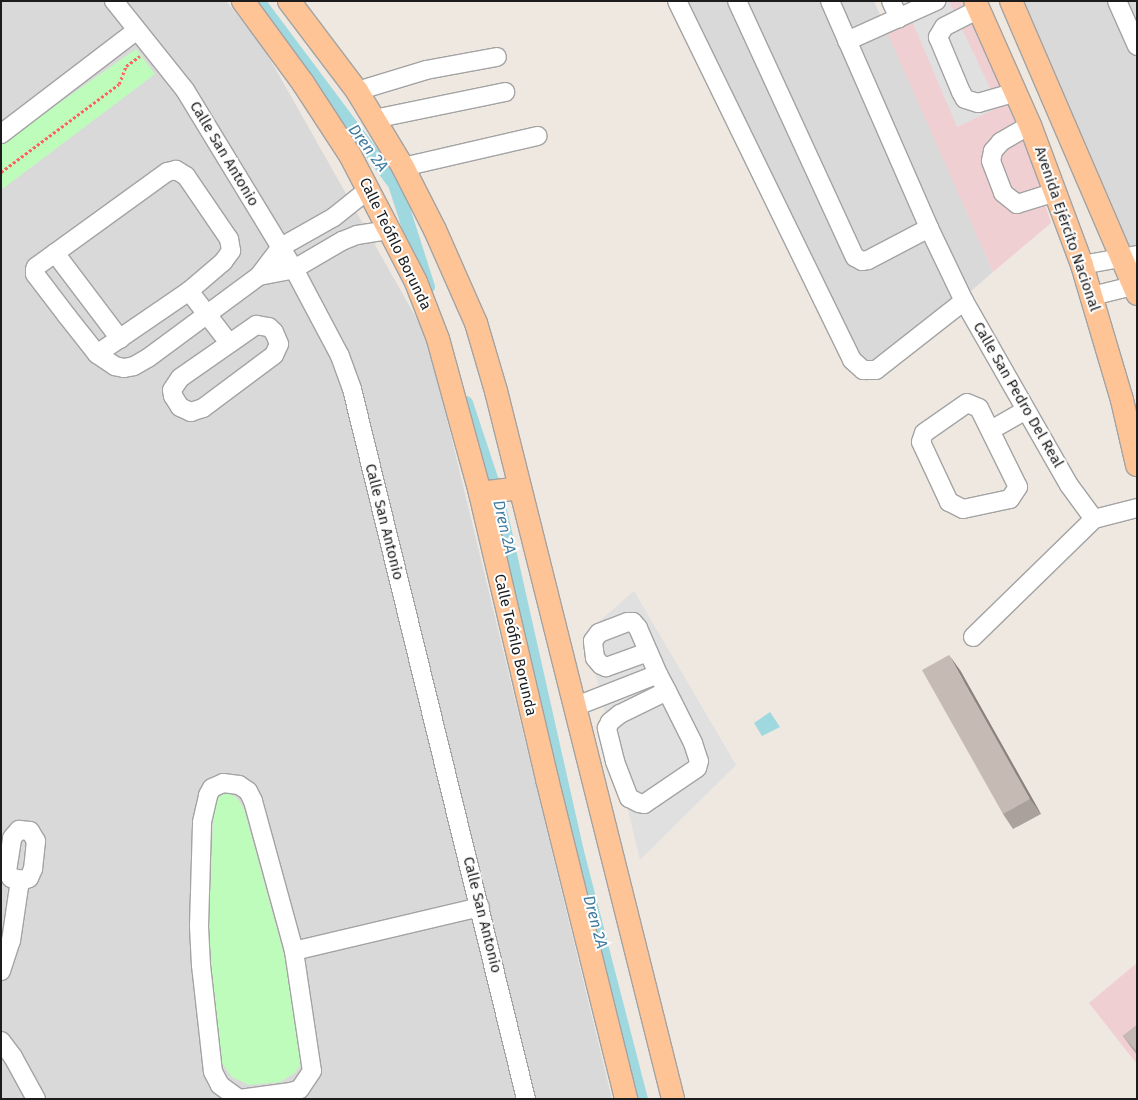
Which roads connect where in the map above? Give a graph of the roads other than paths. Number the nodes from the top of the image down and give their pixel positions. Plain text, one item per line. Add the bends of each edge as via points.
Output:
1 (114, 1) edge
2 (243, 1) edge
3 (289, 1) edge
4 (677, 1) edge
5 (737, 1) edge
6 (830, 1) edge
7 (892, 1) edge
8 (936, 1) edge
9 (1011, 1) edge
10 (1117, 1) edge
11 (977, 5) edge
12 (899, 18) junction
13 (137, 30) junction
14 (846, 41) junction
15 (1137, 46) edge
16 (497, 57) dead end
17 (357, 91) junction
18 (505, 92) dead end
19 (1016, 92) junction
20 (374, 119) junction
21 (1030, 125) junction
22 (1, 134) edge
23 (537, 136) dead end
24 (402, 167) junction
25 (369, 189) junction
26 (1056, 192) junction
27 (929, 228) junction
28 (390, 230) junction
29 (281, 247) junction
30 (55, 253) junction
31 (1130, 257) edge
32 (1082, 265) junction
33 (294, 269) junction
34 (259, 276) junction
35 (1136, 288) edge
36 (189, 291) junction
37 (1092, 296) junction
38 (89, 298) junction
39 (964, 301) junction
40 (208, 315) junction
41 (66, 316) junction
42 (120, 339) junction
43 (229, 343) junction
44 (97, 354) junction
45 (1026, 410) junction
46 (991, 430) junction
47 (1137, 465) edge
48 (515, 489) junction
49 (484, 492) junction
50 (1137, 508) edge
51 (1094, 519) junction
52 (973, 637) dead end
53 (648, 652) dead end
54 (658, 674) junction
55 (667, 691) junction
56 (574, 706) junction
57 (20, 880) dead end
58 (480, 907) junction
59 (294, 951) junction
60 (1, 971) edge
61 (1, 1041) edge
62 (36, 1099) edge
63 (526, 1099) edge
64 (626, 1099) edge
65 (672, 1099) edge

1 - 13 street, Calle San Antonio
2 - 25 main road, Calle Teófilo Borunda via 327,118
3 - 17 main road
4 - 39 street via 847,352 857,366 863,370 876,370
5 - 27 street via 855,257 868,260
6 - 14 street, Calle San Pedro Del Real
7 - 12 street
8 - 12 street
9 - 31 main road
10 - 15 street
11 - 19 main road, Avenida Ejército Nacional
11 - 19 street via 944,27 938,37 961,92 965,99 978,103
12 - 14 street
13 - 22 street
13 - 29 street, Calle San Antonio via 185,90
14 - 27 street, Calle San Pedro Del Real
16 - 17 street via 426,70
17 - 20 main road
18 - 20 street
19 - 21 main road, Avenida Ejército Nacional
20 - 24 main road
21 - 26 main road, Avenida Ejército Nacional
21 - 26 street via 1001,142 993,151 991,160 1003,193 1017,204
23 - 24 street
24 - 48 main road via 435,230 476,323 496,391
25 - 28 main road, Calle Teófilo Borunda
25 - 29 street via 334,217
26 - 32 main road, Avenida Ejército Nacional
27 - 39 street, Calle San Pedro Del Real
28 - 33 street via 365,233 342,241
28 - 49 main road, Calle Teófilo Borunda via 416,282 438,339
29 - 33 street, Calle San Antonio
29 - 34 street
30 - 36 street via 167,172 176,170 186,176 231,246 228,256
30 - 38 street
30 - 41 street via 36,266 35,274
31 - 32 street
31 - 35 main road
32 - 37 main road, Avenida Ejército Nacional
33 - 34 street
33 - 58 street, Calle San Antonio via 340,356 352,389
34 - 40 street
35 - 37 street
36 - 40 street
36 - 42 street
37 - 47 main road, Avenida Ejército Nacional
38 - 41 street
38 - 42 street
39 - 45 street, Calle San Pedro Del Real
40 - 43 street
40 - 44 street via 134,366 115,366
41 - 44 street
42 - 44 street
43 - 43 street via 256,325 262,325 274,332 279,344 274,354 203,408 191,412 180,407 173,396 176,383 189,370
45 - 46 street
45 - 51 street, Calle San Pedro Del Real via 1069,485
46 - 46 street via 979,408 967,404 922,437 924,451 952,506 962,509 1010,499 1017,491
48 - 49 main road
48 - 56 main road
49 - 64 main road, Calle Teófilo Borunda via 547,779
50 - 51 street
51 - 52 street
53 - 54 street
54 - 55 street
54 - 56 street
55 - 55 street via 693,743 699,765 644,804 639,803 629,798 607,728 620,714
56 - 65 main road
57 - 60 street via 11,941
58 - 59 street
58 - 63 street, Calle San Antonio
59 - 59 street via 312,1071 300,1088 291,1092 239,1098 220,1085 213,1072 201,965 202,822 212,788 223,783 239,785 248,791 258,815
61 - 62 street via 13,1056

